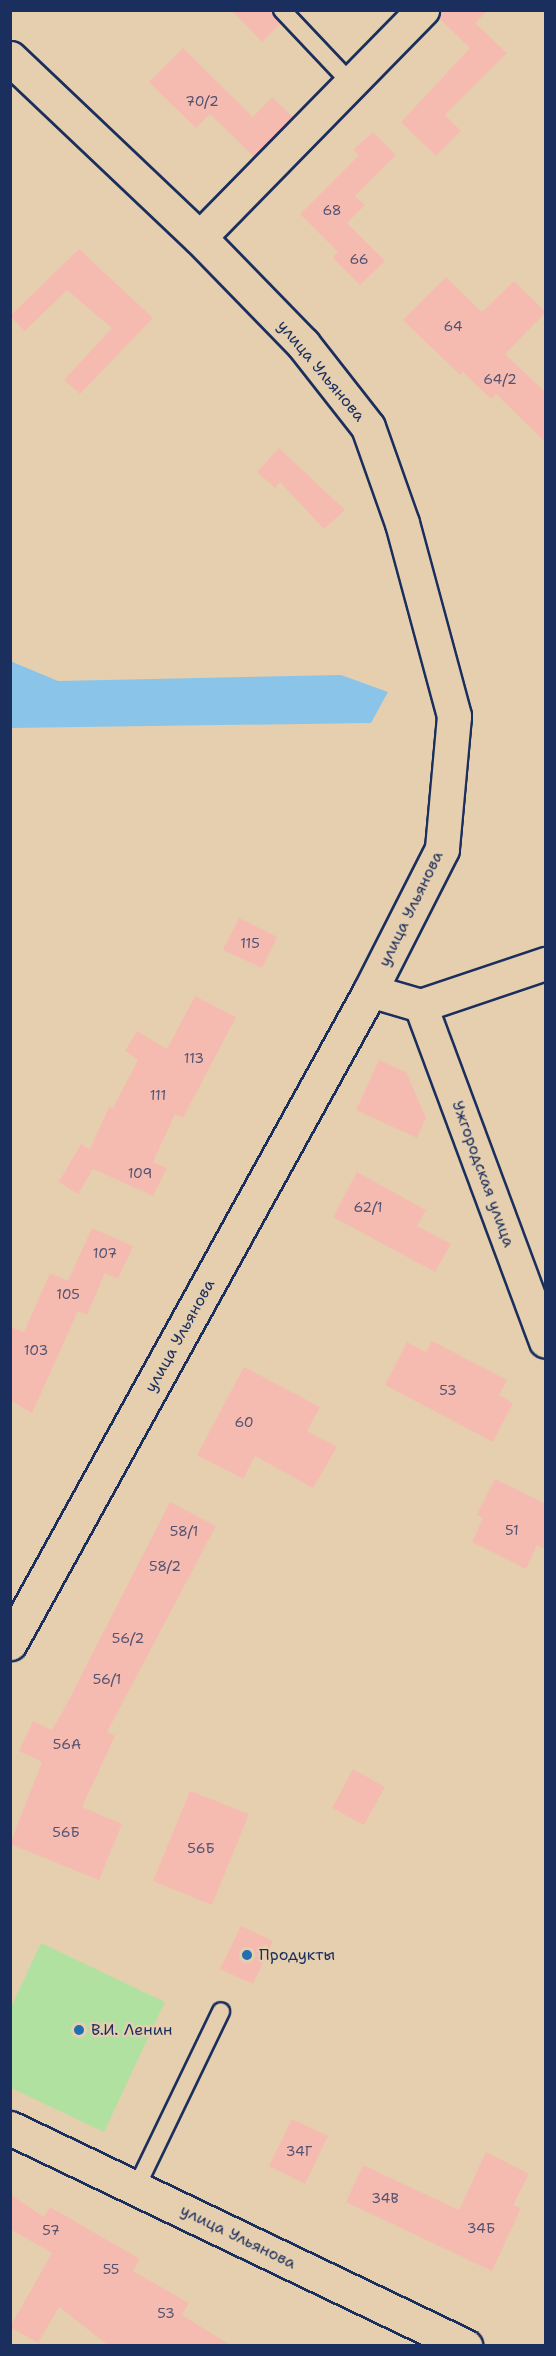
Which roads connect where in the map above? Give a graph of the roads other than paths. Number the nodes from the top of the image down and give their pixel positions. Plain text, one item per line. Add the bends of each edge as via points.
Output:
1 (282, 10) edge
2 (423, 10) edge
3 (10, 58) edge
4 (351, 83) junction
5 (200, 238) junction
6 (546, 964) edge
7 (370, 991) junction
8 (421, 1006) junction
9 (546, 1342) edge
10 (10, 1643) edge
11 (221, 2011) dead end
12 (10, 2128) edge
13 (136, 2188) junction
14 (465, 2346) edge

1 - 4 lane
2 - 4 street
3 - 5 street, улица Ульянова
4 - 5 street
5 - 7 street, улица Ульянова via 303,344 368,427 402,523 454,716 442,849
6 - 8 street
7 - 8 street
7 - 10 street, улица Ульянова
8 - 9 street, Ужгородская улица
11 - 13 lane
12 - 13 street, улица Ульянова
13 - 14 street, улица Ульянова

